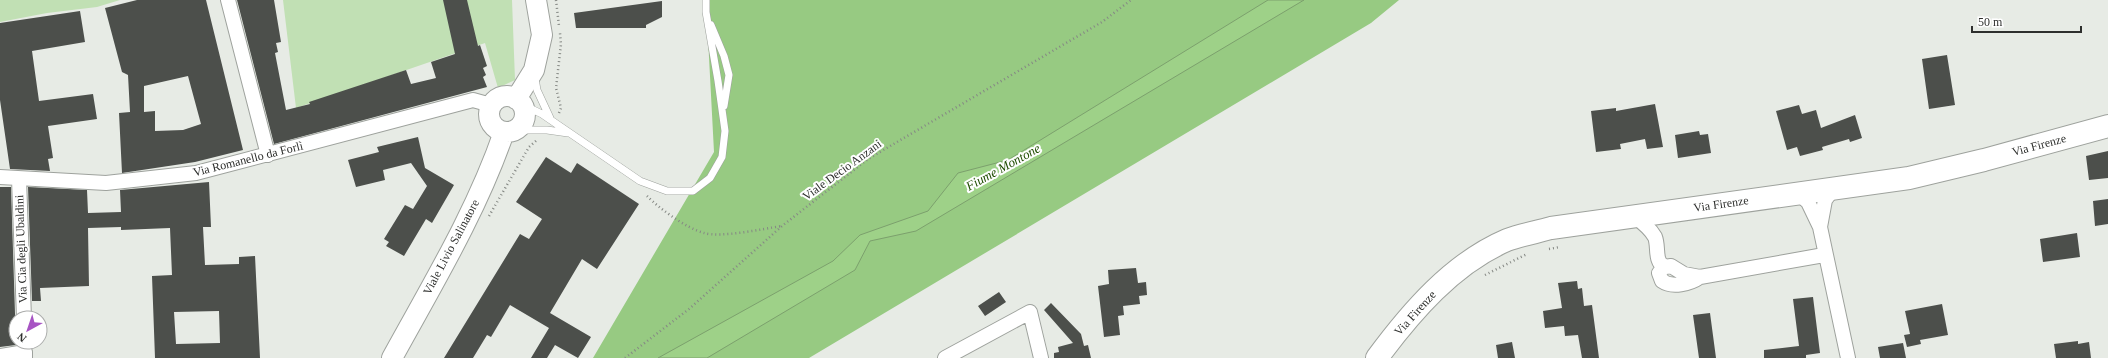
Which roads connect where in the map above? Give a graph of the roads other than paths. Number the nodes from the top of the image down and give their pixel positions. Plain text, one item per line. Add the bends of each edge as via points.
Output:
1 (228, 0) edge
2 (536, 0) edge
3 (706, 0) edge
4 (706, 12) junction
5 (534, 70) junction
6 (519, 102) junction
7 (491, 105) junction
8 (723, 116) junction
9 (553, 122) junction
10 (2108, 126) edge
11 (510, 131) junction
12 (570, 133) junction
13 (268, 155) junction
14 (0, 177) edge
15 (19, 179) junction
16 (1834, 188) junction
17 (1798, 193) junction
18 (1634, 216) junction
19 (1820, 228) junction
20 (1824, 255) junction
21 (24, 310) edge
22 (25, 351) edge
23 (0, 356) edge
24 (392, 358) edge
25 (945, 358) edge
26 (1041, 358) edge
27 (1377, 358) edge
28 (1848, 358) edge

1 - 13 street
2 - 5 main road via 542,35
3 - 4 lane
4 - 8 lane
4 - 8 lane via 724,56 728,75
5 - 6 main road
5 - 9 lane via 537,90
6 - 7 main road via 505,96
6 - 9 lane
6 - 11 main road via 525,116 524,122
7 - 11 main road via 489,111 494,127
7 - 13 street, Via Romanello da Forlì via 473,100
8 - 12 lane via 725,131 722,157 710,178 693,191 667,191 640,181
9 - 12 lane
10 - 16 main road, Via Firenze via 1909,178
11 - 12 lane via 547,130
11 - 24 main road, Viale Livio Salinatore
13 - 15 street, Via Romanello da Forlì via 196,173 106,183
14 - 15 street, Via Romanello da Forlì
15 - 21 street, Via Cia degli Ubaldini
16 - 17 main road, Via Firenze
16 - 19 street via 1825,200
17 - 18 main road, Via Firenze
17 - 19 street via 1808,202
18 - 20 street via 1652,233 1656,241 1658,262 1664,267 1671,266 1684,274 1700,277
18 - 27 main road, Via Firenze via 1551,228 1508,240 1480,254 1446,280 1404,324
19 - 20 street
20 - 28 street
22 - 23 street
25 - 26 street via 1030,312

